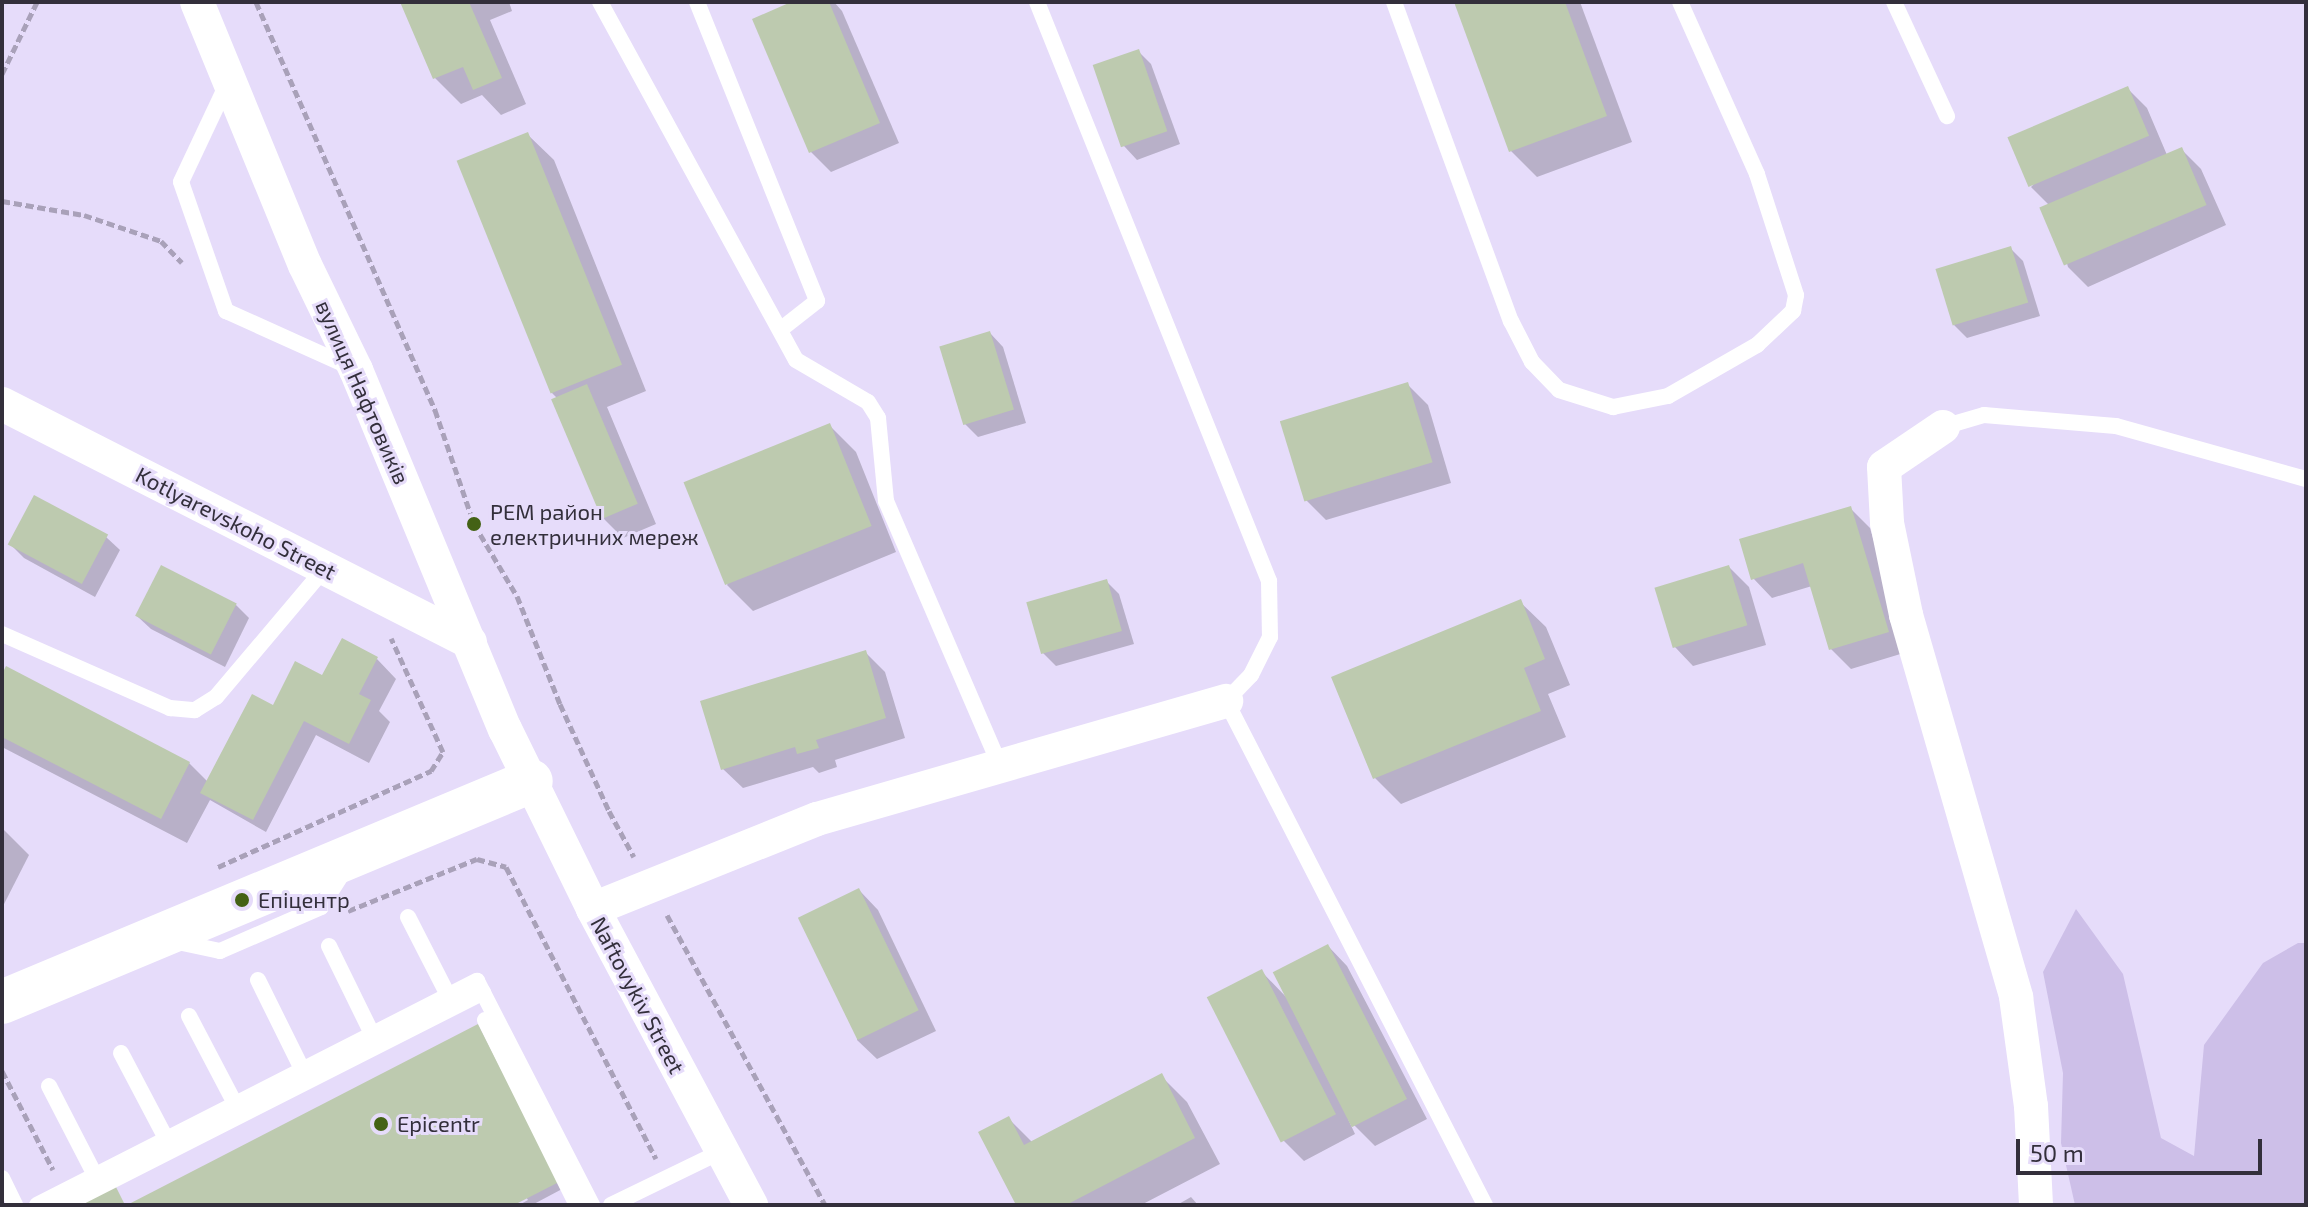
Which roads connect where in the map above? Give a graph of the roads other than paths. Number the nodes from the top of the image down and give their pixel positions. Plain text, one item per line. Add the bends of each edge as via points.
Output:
1 (197, 2) edge
2 (600, 2) edge
3 (697, 2) edge
4 (1037, 2) edge
5 (1394, 2) edge
6 (1680, 2) edge
7 (1894, 2) edge
8 (229, 80) junction
9 (1947, 116) dead end
10 (780, 330) junction
11 (356, 370) junction
12 (2, 404) edge
13 (1943, 427) joint
14 (2306, 479) edge
15 (325, 568) junction
16 (2, 634) edge
17 (470, 642) junction
18 (1226, 701) junction
19 (1000, 766) junction
20 (531, 781) junction
21 (593, 909) junction
22 (408, 917) dead end
23 (329, 946) dead end
24 (258, 980) dead end
25 (478, 994) junction
26 (451, 1001) junction
27 (2, 1002) edge
28 (189, 1016) dead end
29 (375, 1040) junction
30 (121, 1053) dead end
31 (305, 1075) junction
32 (49, 1086) dead end
33 (238, 1110) junction
34 (169, 1144) junction
35 (720, 1152) junction
36 (2, 1178) edge
37 (98, 1181) junction
38 (64, 1198) edge
39 (15, 1205) edge
40 (37, 1205) edge
41 (577, 1205) edge
42 (592, 1205) edge
43 (611, 1205) edge
44 (751, 1205) edge
45 (1485, 1205) edge
46 (2036, 1205) edge

1 - 8 street, вулиця Нафтовиків
2 - 10 lane
3 - 10 lane via 817,301
4 - 18 lane via 1269,581 1270,637 1251,675
5 - 6 lane via 1511,321 1532,362 1559,390 1613,407 1668,396 1757,345 1793,311 1796,295 1757,174
7 - 9 lane
8 - 11 street, вулиця Нафтовиків via 305,265
8 - 11 lane via 181,182 226,311
10 - 19 lane via 796,360 868,402 878,418 886,501
11 - 17 street, вулиця Нафтовиків
12 - 15 street, Kotlyarevskoho Street
13 - 14 lane via 1984,415 2116,426
13 - 46 street via 1884,467 1887,523 1906,615 2016,997 2031,1106
15 - 16 lane via 216,697 195,710 170,708
15 - 17 street, Kotlyarevskoho Street
17 - 20 street, вулиця Нафтовиків
18 - 19 street
18 - 45 lane
19 - 21 street via 817,819
20 - 21 street, Naftovykiv Street
20 - 27 main road
21 - 35 street, Naftovykiv Street
22 - 26 lane
23 - 29 lane
24 - 31 lane
25 - 26 lane via 477,981
25 - 41 lane
25 - 42 lane
26 - 29 lane
28 - 33 lane
29 - 31 lane
30 - 34 lane
31 - 33 lane
32 - 37 lane
33 - 34 lane
34 - 37 lane
35 - 43 lane
35 - 44 street, Naftovykiv Street
36 - 39 lane
37 - 38 lane
38 - 40 lane

